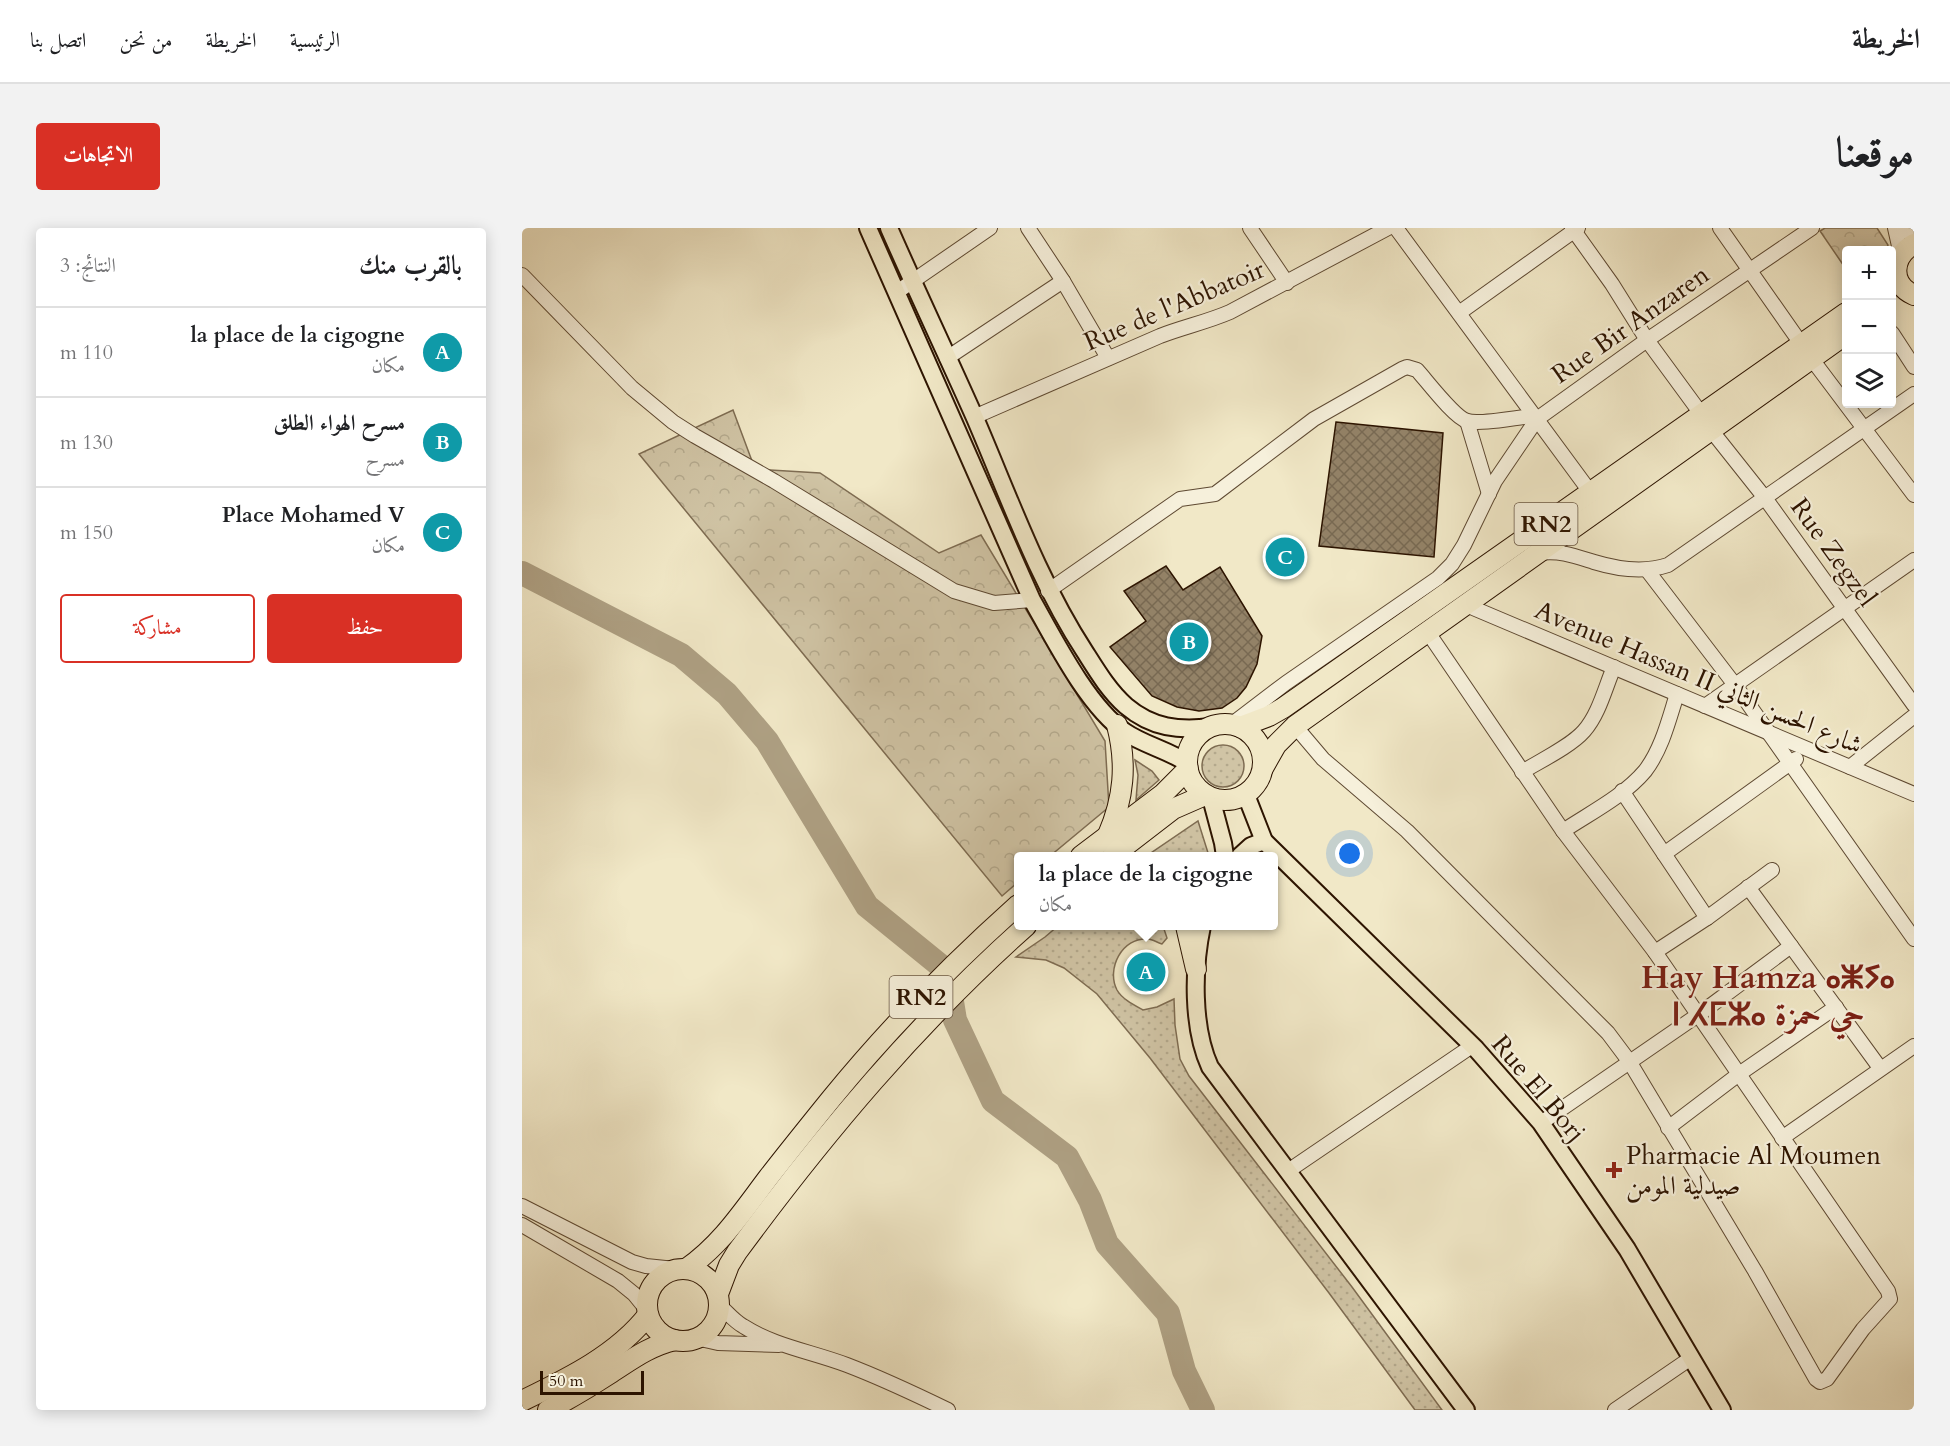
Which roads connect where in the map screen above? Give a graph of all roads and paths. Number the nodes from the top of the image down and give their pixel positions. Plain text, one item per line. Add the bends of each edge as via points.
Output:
1 (868, 228) edge
2 (889, 228) edge
3 (990, 228) edge
4 (1028, 228) edge
5 (1250, 228) edge
6 (1388, 228) edge
7 (1396, 228) edge
8 (1720, 228) edge
9 (1812, 228) edge
10 (1895, 228) edge
11 (1901, 228) edge
12 (1574, 229) edge
13 (1914, 236) edge
14 (1914, 244) edge
15 (1896, 261) edge
16 (1896, 264) edge
17 (1749, 270) junction
18 (1896, 270) edge
19 (522, 275) edge
20 (912, 281) junction
21 (1063, 281) junction
22 (1287, 283) junction
23 (897, 292) junction
24 (1914, 296) edge
25 (1896, 301) edge
26 (1459, 313) junction
27 (1842, 318) edge
28 (1842, 336) edge
29 (1896, 339) edge
30 (1647, 340) junction
31 (1806, 352) junction
32 (947, 358) junction
33 (1108, 358) junction
34 (1914, 368) edge
35 (1914, 394) edge
36 (974, 417) junction
37 (1535, 418) junction
38 (1467, 421) junction
39 (1706, 422) junction
40 (1865, 429) junction
41 (1591, 493) junction
42 (1489, 494) junction
43 (1914, 495) edge
44 (1766, 498) junction
45 (1537, 553) junction
46 (1914, 560) edge
47 (1647, 570) junction
48 (1048, 591) junction
49 (1032, 600) junction
50 (1466, 605) junction
51 (1844, 608) junction
52 (1427, 631) junction
53 (1614, 667) junction
54 (1735, 685) junction
55 (1677, 694) junction
56 (1914, 705) edge
57 (1705, 706) junction
58 (1914, 716) edge
59 (1117, 726) junction
60 (1236, 726) junction
61 (1295, 726) junction
62 (1211, 727) junction
63 (1770, 733) junction
64 (1809, 750) junction
65 (1790, 763) junction
66 (1187, 766) junction
67 (1850, 767) junction
68 (1263, 768) junction
69 (1522, 772) junction
70 (1622, 791) junction
71 (1914, 794) edge
72 (1246, 795) junction
73 (1208, 796) junction
74 (1563, 831) junction
75 (1108, 835) junction
76 (1264, 841) junction
77 (1086, 852) edge
78 (1117, 852) edge
79 (1224, 852) edge
80 (1244, 852) edge
81 (1275, 852) edge
82 (1664, 854) junction
83 (1278, 855) edge
84 (1772, 870) dead end
85 (1748, 887) junction
86 (1014, 909) edge
87 (1707, 918) junction
88 (1022, 930) edge
89 (1187, 930) edge
90 (1201, 930) edge
91 (1914, 939) edge
92 (1791, 946) junction
93 (1654, 952) junction
94 (1196, 969) junction
95 (1836, 1007) junction
96 (1698, 1015) junction
97 (1472, 1046) junction
98 (1914, 1046) edge
99 (1629, 1061) junction
100 (1880, 1068) junction
101 (1739, 1074) junction
102 (842, 1101) junction
103 (1541, 1123) junction
104 (1668, 1128) junction
105 (1782, 1138) junction
106 (1288, 1171) junction
107 (522, 1206) edge
108 (557, 1224) junction
109 (522, 1225) edge
110 (549, 1239) junction
111 (680, 1269) junction
112 (718, 1299) junction
113 (648, 1312) junction
114 (696, 1338) junction
115 (675, 1340) junction
116 (787, 1346) junction
117 (1691, 1358) junction
118 (522, 1401) edge
119 (548, 1410) edge
120 (948, 1410) edge
121 (1466, 1410) edge
122 (1615, 1410) edge
123 (1722, 1410) edge

1 - 23 main road
2 - 20 main road
3 - 20 street
4 - 21 street
5 - 22 street
6 - 22 street, Rue de l'Abbatoir
7 - 26 street
8 - 17 street
9 - 17 street, Rue Bir Anzaren
10 - 15 street via 1899,246
11 - 13 street
12 - 26 street
12 - 30 street, Rue Zegzel
14 - 16 highway
17 - 30 street, Rue Bir Anzaren
17 - 31 street
18 - 24 highway via 1903,288
19 - 49 street via 632,387 673,422 954,591 994,603
20 - 23 street
20 - 32 main road
21 - 32 street
21 - 33 street
22 - 33 street, Rue de l'Abbatoir via 1211,320
23 - 49 main road
24 - 25 highway
26 - 37 street
27 - 31 highway, RN2
28 - 31 highway, RN2
29 - 34 street
30 - 37 street, Rue Bir Anzaren
30 - 39 street, Rue Zegzel
31 - 39 highway, RN2
31 - 40 street
32 - 36 main road
33 - 36 street, Rue de l'Abbatoir
35 - 40 street
36 - 48 main road
37 - 38 street
37 - 41 street
37 - 42 street
38 - 42 street
38 - 48 street via 1417,370 1402,369 1314,419 1215,494 1180,499
39 - 41 highway, RN2
39 - 44 street, Rue Zegzel
39 - 45 highway, RN2
40 - 43 street
40 - 44 street
41 - 60 highway, RN2 via 1289,703 1269,716
42 - 60 street via 1464,545 1438,578 1286,683
44 - 47 street via 1674,562
44 - 51 street, Rue Zegzel
45 - 47 street via 1559,552 1606,565
45 - 50 highway, RN2
46 - 51 street
47 - 54 street
48 - 62 main road via 1092,664 1127,707 1164,726
49 - 59 main road via 1076,675
50 - 52 highway, RN2
50 - 53 street, Avenue Hassan II شارع الحسن الثاني
51 - 54 street
51 - 56 street, Rue Zegzel
52 - 61 highway, RN2
52 - 69 street
53 - 55 street, Avenue Hassan II شارع الحسن الثاني
53 - 69 street via 1585,730
54 - 57 street
54 - 63 street
55 - 57 street, Avenue Hassan II شارع الحسن الثاني
55 - 70 street via 1656,753 1645,771
57 - 63 street, Avenue Hassan II شارع الحسن الثاني
58 - 67 street
59 - 66 main road via 1169,752
59 - 75 highway via 1124,757 1123,789
60 - 62 highway, RN2
60 - 68 highway via 1249,732 1261,748
61 - 68 highway, RN2 via 1276,745
61 - 99 street via 1323,759 1407,831 1601,1024
62 - 66 highway via 1196,737
63 - 64 street, Avenue Hassan II شارع الحسن الثاني
63 - 65 street
64 - 65 street
64 - 67 street, Avenue Hassan II شارع الحسن الثاني
65 - 82 street
65 - 91 street
66 - 73 highway via 1194,784
66 - 75 highway via 1163,794
67 - 71 street, Avenue Hassan II شارع الحسن الثاني
68 - 72 highway, RN2 via 1255,788
69 - 74 street
70 - 74 street
70 - 82 street
72 - 73 highway via 1225,801
72 - 76 main road
73 - 78 highway via 1173,809
73 - 79 main road
74 - 93 street
75 - 77 highway
76 - 80 main road
76 - 81 main road, Rue El Borj
82 - 87 street
83 - 97 main road, Rue El Borj
84 - 85 street
85 - 87 street
85 - 92 street
86 - 102 highway, RN2 via 884,1037
87 - 93 street
88 - 102 highway, RN2
89 - 94 highway
90 - 94 main road
92 - 95 street
92 - 96 street
93 - 96 street
94 - 106 main road via 1204,1053
95 - 100 street
95 - 101 street
96 - 99 street
96 - 101 street
97 - 103 main road, Rue El Borj
97 - 106 street
98 - 100 street
99 - 103 street
99 - 104 street
100 - 105 street
101 - 104 street
101 - 105 street
102 - 111 highway, RN2 via 722,1239 705,1255
102 - 112 highway, RN2 via 795,1174 737,1252
103 - 117 main road, Rue El Borj via 1628,1250
104 - 105 street via 1820,1382 1827,1379 1890,1296
106 - 121 main road
107 - 108 street
108 - 110 street
108 - 111 street via 632,1262
109 - 110 street
110 - 113 street via 618,1281
111 - 112 highway via 705,1276 713,1284
111 - 113 highway, RN2 via 656,1280 647,1299
112 - 114 highway, RN2 via 713,1325
112 - 116 street via 743,1326
113 - 115 highway via 658,1331
113 - 118 highway, RN2 via 628,1339
114 - 115 highway
114 - 116 street via 718,1343
115 - 119 highway via 640,1353
116 - 120 street via 849,1365
117 - 122 street
117 - 123 main road, Rue El Borj

